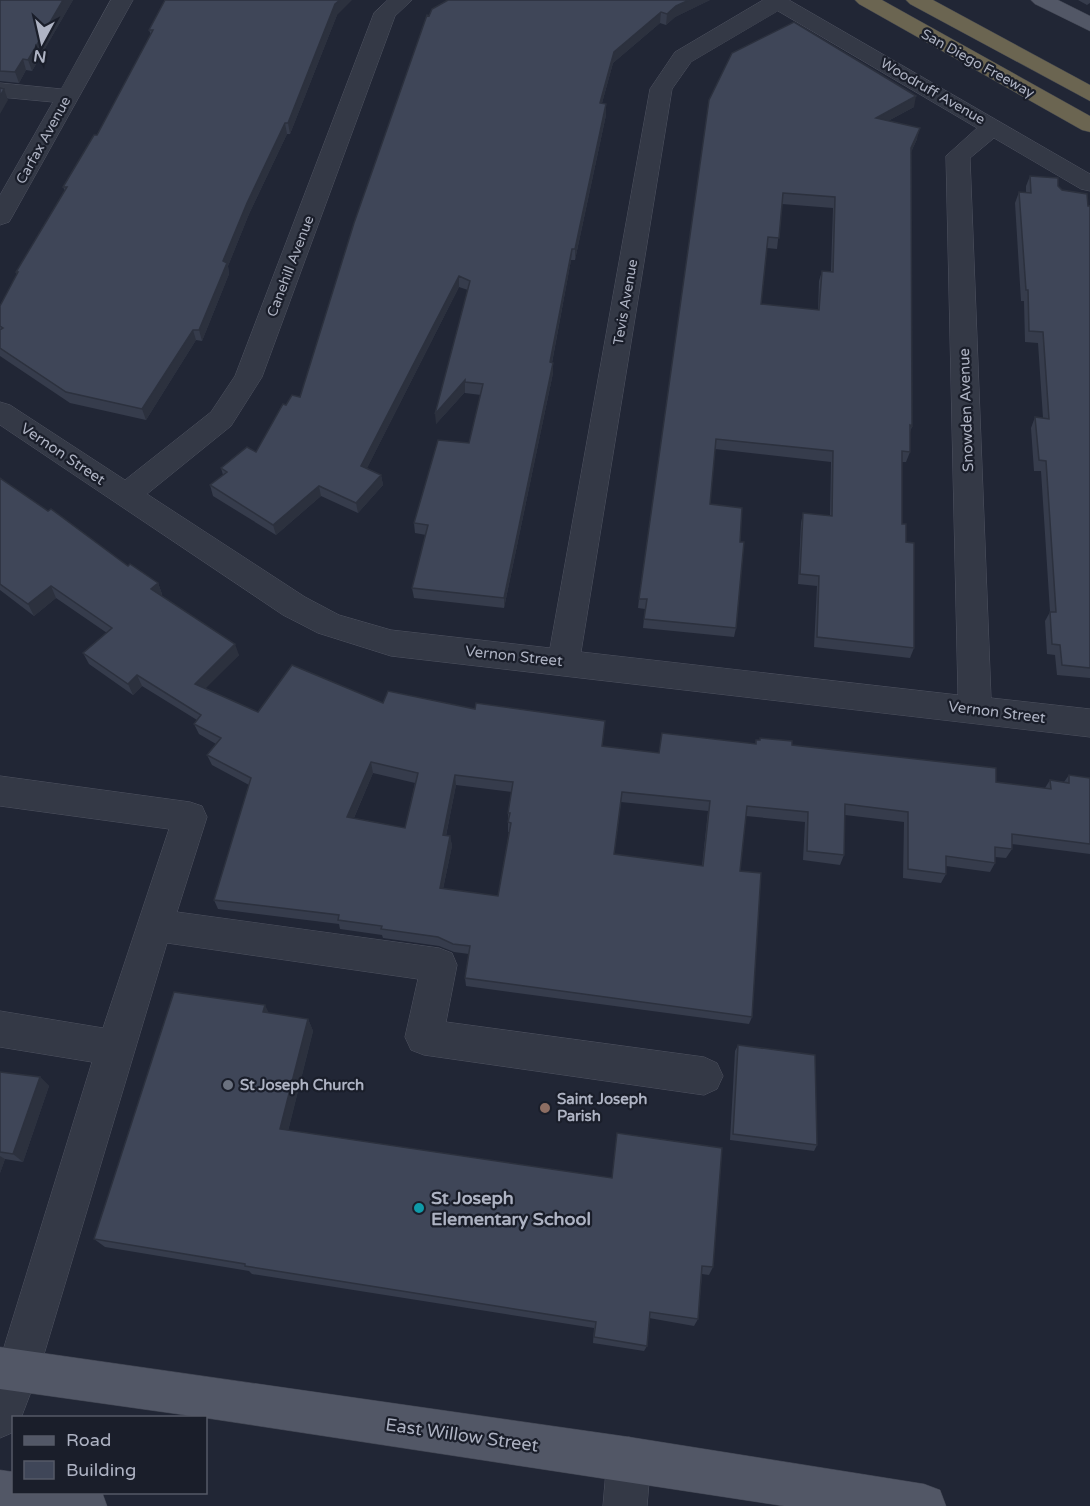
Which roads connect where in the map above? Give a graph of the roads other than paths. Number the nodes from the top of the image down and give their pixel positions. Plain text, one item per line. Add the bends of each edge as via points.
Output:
1 (122, 0) edge
2 (401, 0) edge
3 (866, 0) edge
4 (898, 0) edge
5 (917, 0) edge
6 (947, 0) edge
7 (1042, 0) edge
8 (776, 1) edge
9 (1090, 25) edge
10 (1090, 77) edge
11 (0, 90) edge
12 (1090, 94) edge
13 (67, 96) junction
14 (1090, 107) edge
15 (1090, 125) edge
16 (994, 126) junction
17 (1090, 184) edge
18 (0, 217) edge
19 (0, 412) edge
20 (125, 496) junction
21 (564, 661) junction
22 (975, 710) junction
23 (1090, 723) edge
24 (0, 791) edge
25 (155, 925) junction
26 (0, 1029) edge
27 (115, 1048) junction
28 (704, 1076) dead end
29 (9, 1370) edge
30 (0, 1416) edge
31 (629, 1459) junction
32 (12, 1494) edge
33 (85, 1506) edge
34 (625, 1506) edge
35 (924, 1506) edge

1 - 13 street, Carfax Avenue
2 - 20 street, Canehill Avenue via 385,13 248,377 220,419
3 - 15 highway, San Diego Freeway
4 - 14 highway
5 - 12 highway
6 - 10 highway
7 - 9 main road
8 - 16 street, Woodruff Avenue
8 - 21 street, Tevis Avenue via 684,57 661,89
11 - 13 street
13 - 18 street, Carfax Avenue
16 - 17 street, Woodruff Avenue
16 - 22 street, Snowden Avenue via 958,156
19 - 20 street, Vernon Street
20 - 21 street, Vernon Street via 294,606 329,624 391,643
21 - 22 street, Vernon Street
22 - 23 street, Vernon Street
24 - 25 street via 190,817
25 - 27 street
25 - 28 street via 439,965 424,1037
26 - 27 street
27 - 29 street
29 - 30 street
29 - 31 main road, East Willow Street
31 - 34 street
31 - 35 main road, East Willow Street
32 - 33 main road

